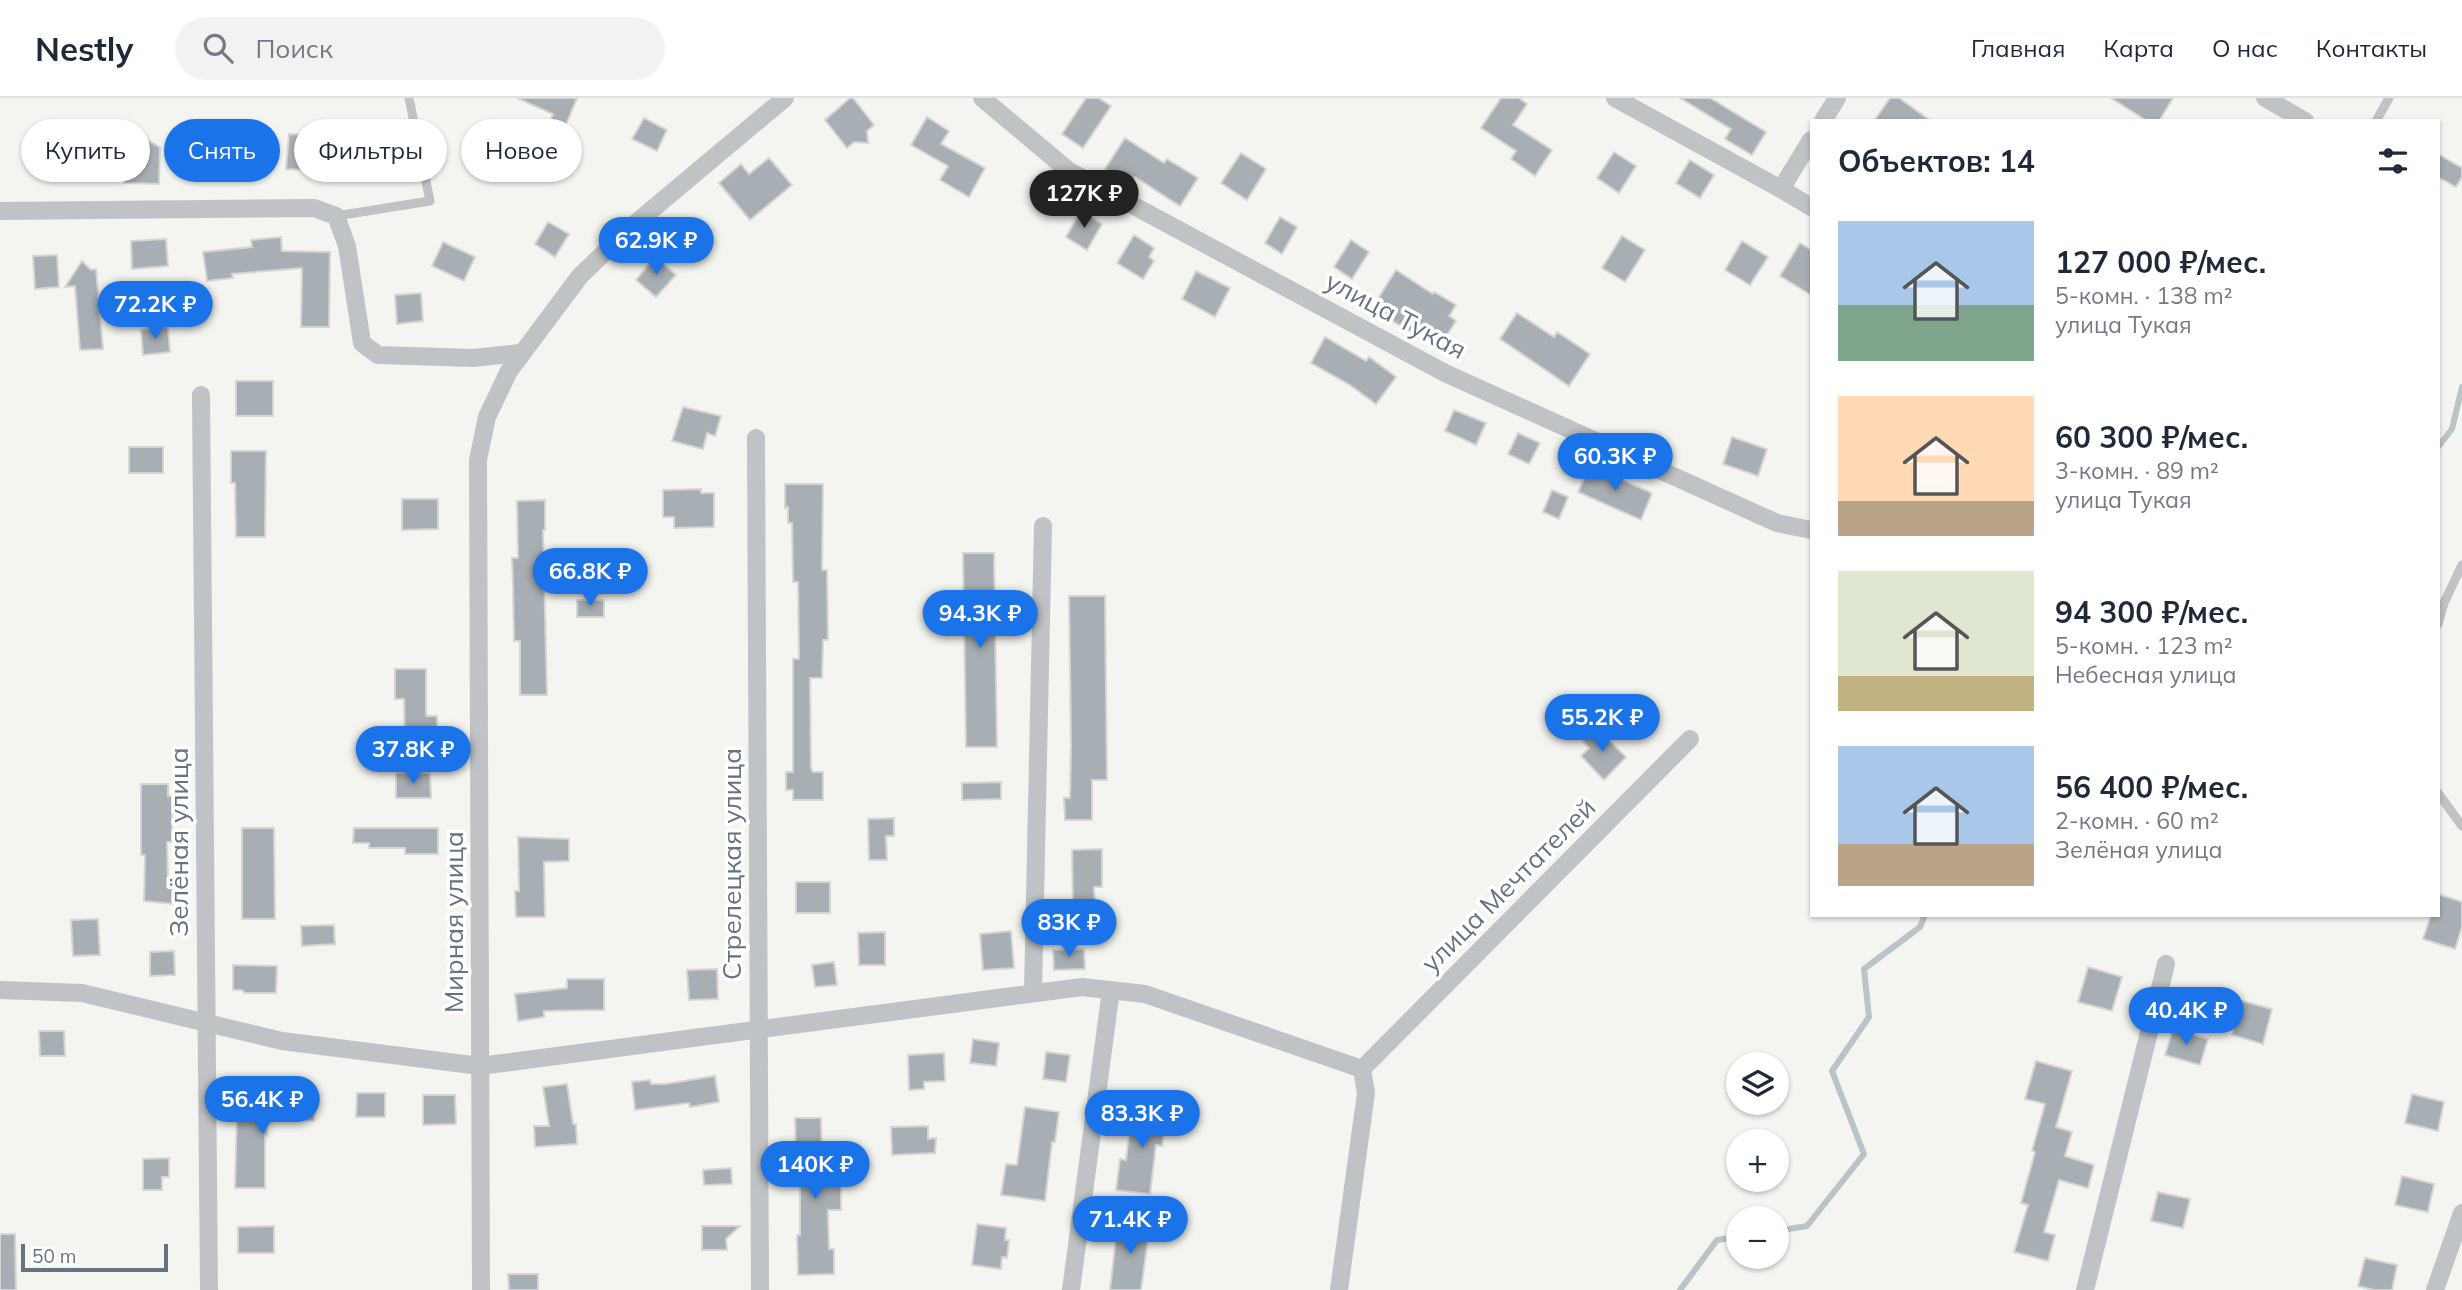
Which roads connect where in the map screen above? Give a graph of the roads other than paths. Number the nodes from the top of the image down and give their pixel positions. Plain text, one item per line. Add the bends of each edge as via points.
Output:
1 (409, 98) edge
2 (785, 98) edge
3 (982, 98) edge
4 (1615, 98) edge
5 (1837, 98) edge
6 (2265, 98) edge
7 (2389, 98) edge
8 (1824, 119) edge
9 (2302, 119) edge
10 (2377, 119) edge
11 (1810, 142) edge
12 (1782, 188) junction
13 (1810, 206) edge
14 (0, 211) edge
15 (336, 216) junction
16 (520, 353) junction
17 (201, 394) dead end
18 (756, 438) dead end
19 (1043, 526) dead end
20 (1810, 530) edge
21 (2462, 565) edge
22 (2440, 617) edge
23 (1690, 739) dead end
24 (2440, 796) edge
25 (2462, 826) edge
26 (2165, 964) dead end
27 (0, 990) edge
28 (1111, 990) junction
29 (1034, 992) junction
30 (206, 1023) junction
31 (758, 1031) junction
32 (480, 1066) junction
33 (1362, 1069) junction
34 (2462, 1213) edge
35 (209, 1290) edge
36 (481, 1290) edge
37 (760, 1290) edge
38 (1071, 1290) edge
39 (1339, 1290) edge
40 (2085, 1290) edge
41 (2434, 1290) edge

1 - 15 lane via 430,201
2 - 16 street, Мирная улица via 580,276
3 - 20 street, улица Тукая via 1069,171 1445,373 1777,523
4 - 12 street
5 - 8 street
6 - 9 street
7 - 10 lane
11 - 12 street
12 - 13 street
14 - 15 street via 314,208
15 - 16 street via 347,246 362,343 377,355 473,358
16 - 32 street, Мирная улица via 486,416 478,460
17 - 30 street, Зелёная улица
18 - 31 street, Стрелецкая улица
19 - 29 street
21 - 22 lane
23 - 33 street, улица Мечтателей
24 - 25 lane
26 - 40 street
27 - 30 street via 82,993
28 - 29 street via 1082,987
28 - 33 street via 1145,994
28 - 38 street
29 - 31 street
30 - 32 street via 282,1041
30 - 35 street, Зелёная улица
31 - 32 street
31 - 37 street, Стрелецкая улица
32 - 36 street, Мирная улица
33 - 39 street via 1366,1093
34 - 41 street

